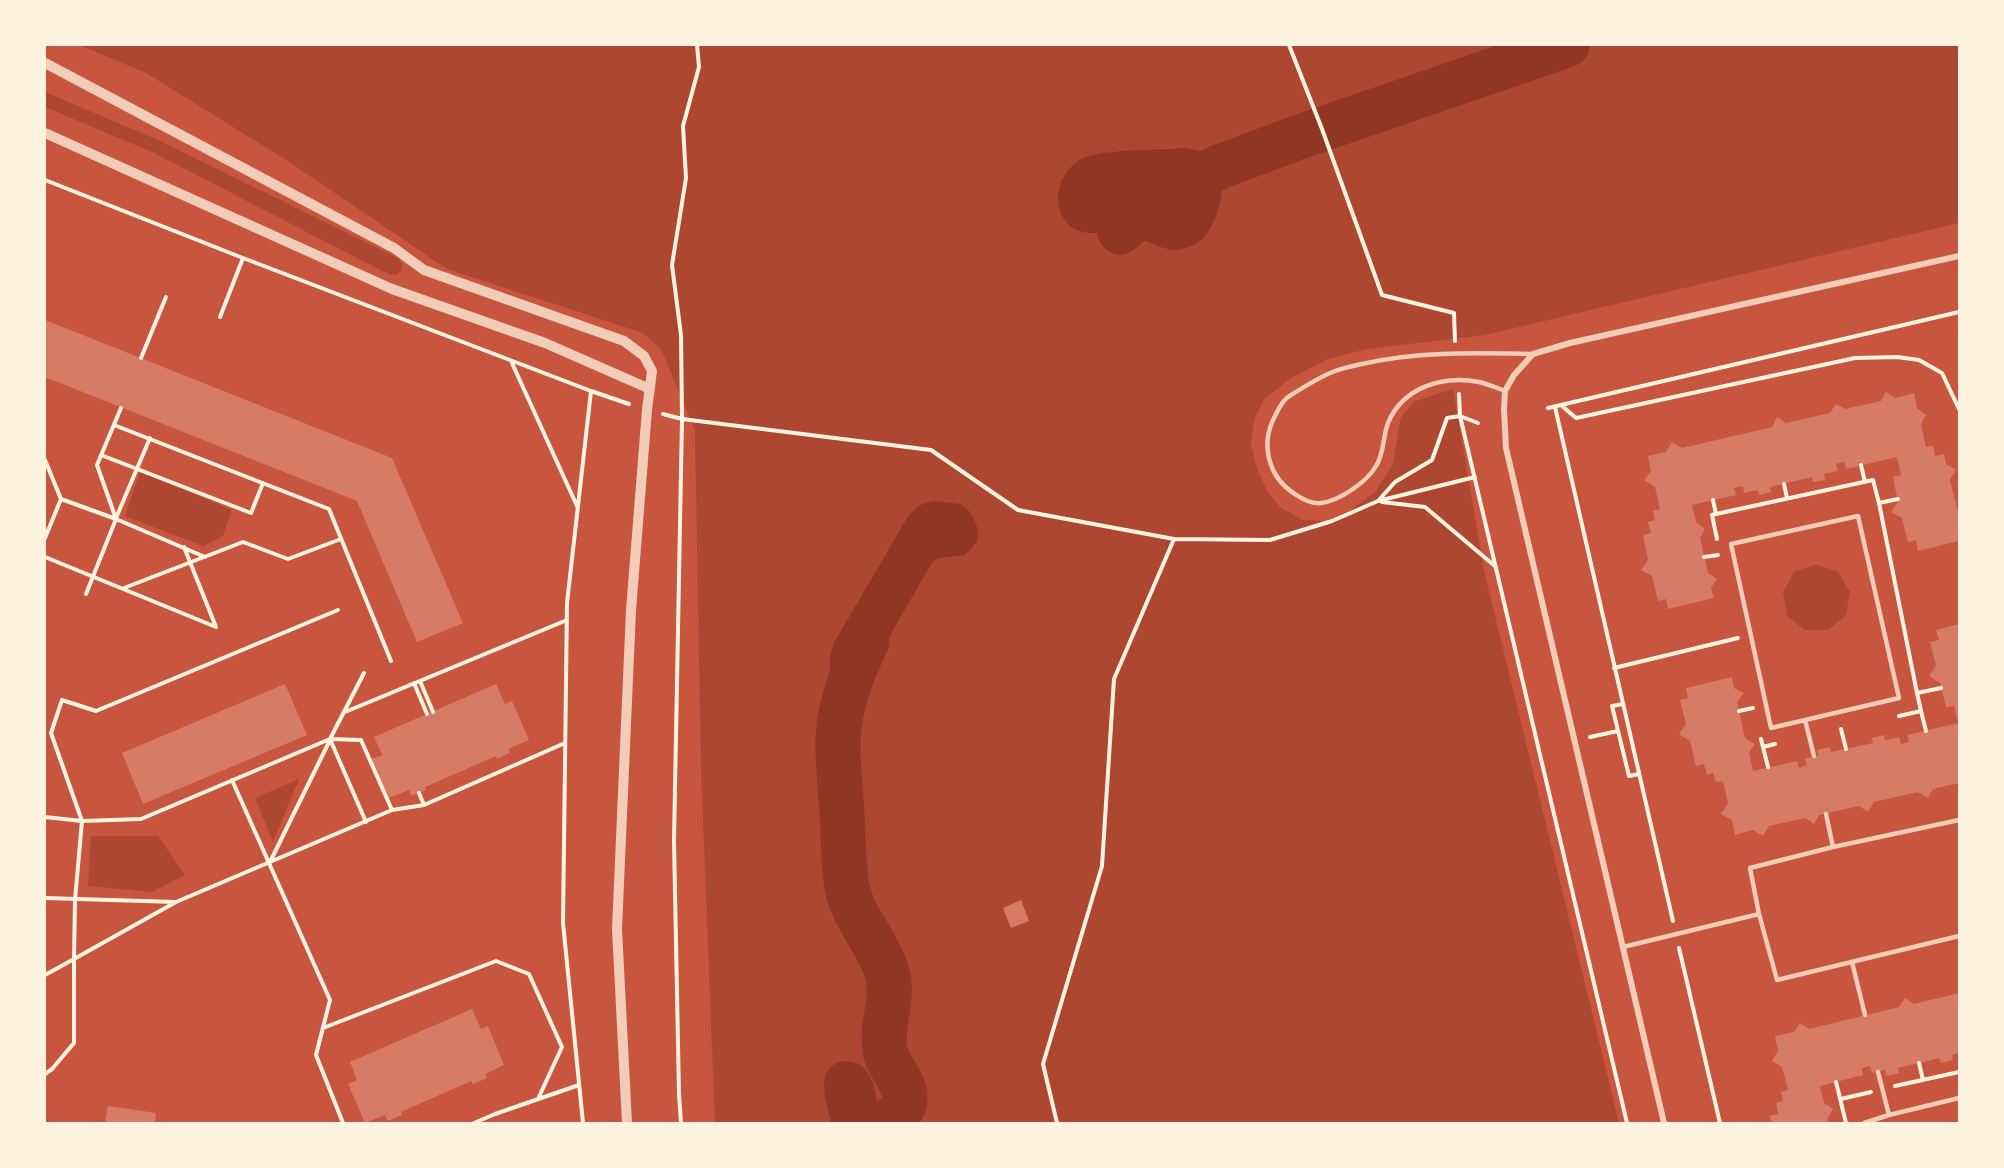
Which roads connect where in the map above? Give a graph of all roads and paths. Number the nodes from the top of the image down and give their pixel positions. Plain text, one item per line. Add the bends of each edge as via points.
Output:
1 (698, 45) edge
2 (1289, 45) edge
3 (45, 63) edge
4 (45, 133) edge
5 (45, 180) edge
6 (1959, 256) edge
7 (243, 258) junction
8 (166, 297) dead end
9 (1959, 312) edge
10 (220, 317) dead end
11 (1456, 352) junction
12 (1533, 354) junction
13 (141, 358) dead end
14 (512, 361) junction
15 (650, 389) junction
16 (1505, 391) junction
17 (1562, 405) junction
18 (1555, 407) junction
19 (121, 408) dead end
20 (1548, 408) dead end
21 (1959, 409) edge
22 (1460, 416) junction
23 (682, 419) junction
24 (1478, 423) dead end
25 (114, 425) junction
26 (150, 438) junction
27 (101, 455) junction
28 (45, 460) edge
29 (1861, 465) dead end
30 (137, 469) junction
31 (1475, 477) junction
32 (1865, 482) junction
33 (263, 483) junction
34 (1784, 484) dead end
35 (1787, 498) junction
36 (61, 499) junction
37 (1898, 499) dead end
38 (1713, 500) dead end
39 (1378, 501) junction
40 (1879, 503) junction
41 (578, 507) junction
42 (1716, 514) junction
43 (116, 519) junction
44 (45, 538) edge
45 (1174, 538) junction
46 (341, 539) junction
47 (184, 547) junction
48 (45, 557) edge
49 (206, 557) junction
50 (1704, 557) dead end
51 (190, 563) junction
52 (1497, 567) junction
53 (94, 576) junction
54 (124, 588) junction
55 (86, 594) dead end
56 (338, 610) dead end
57 (567, 620) junction
58 (1737, 628) dead end
59 (391, 661) dead end
60 (1614, 668) junction
61 (364, 673) dead end
62 (420, 681) junction
63 (414, 684) junction
64 (1941, 688) dead end
65 (1917, 693) junction
66 (1623, 704) junction
67 (433, 711) dead end
68 (1739, 711) dead end
69 (1922, 711) junction
70 (344, 712) junction
71 (427, 714) dead end
72 (1899, 716) dead end
73 (1757, 717) dead end
74 (1805, 720) junction
75 (1618, 731) junction
76 (1926, 731) dead end
77 (1809, 736) junction
78 (1761, 737) dead end
79 (330, 739) junction
80 (1575, 741) junction
81 (565, 743) junction
82 (1763, 747) junction
83 (1846, 749) dead end
84 (1814, 756) dead end
85 (1768, 767) dead end
86 (1639, 774) junction
87 (232, 780) junction
88 (419, 794) dead end
89 (423, 803) junction
90 (392, 810) junction
91 (1826, 814) dead end
92 (45, 817) edge
93 (1959, 820) edge
94 (82, 821) junction
95 (366, 822) junction
96 (1833, 847) junction
97 (269, 864) junction
98 (45, 898) edge
99 (75, 900) junction
100 (176, 902) junction
101 (1759, 914) junction
102 (1676, 934) junction
103 (1959, 936) edge
104 (1623, 947) junction
105 (74, 959) junction
106 (1852, 962) junction
107 (45, 975) edge
108 (1865, 1016) dead end
109 (322, 1028) junction
110 (1919, 1063) dead end
111 (1878, 1072) dead end
112 (1959, 1072) edge
113 (45, 1074) edge
114 (1923, 1080) junction
115 (1836, 1082) dead end
116 (579, 1085) junction
117 (1882, 1089) junction
118 (1959, 1098) edge
119 (538, 1099) junction
120 (1840, 1099) junction
121 (1889, 1115) junction
122 (343, 1123) edge
123 (474, 1123) edge
124 (583, 1123) edge
125 (627, 1123) edge
126 (681, 1123) edge
127 (1057, 1123) edge
128 (1627, 1123) edge
129 (1664, 1123) edge
130 (1720, 1123) edge
131 (1846, 1123) edge
132 (1864, 1123) edge

1 - 23 path via 699,67 683,126 686,178 672,265 681,334
2 - 11 path via 1382,295 1454,313
3 - 15 street via 394,248 424,270 624,341 644,356 652,371
4 - 15 street via 392,289 545,343
5 - 7 path
6 - 12 street
7 - 10 path
7 - 14 path
8 - 13 path
9 - 17 path
11 - 12 lane
11 - 16 lane via 1386,359 1335,371 1283,401 1266,444 1269,463 1285,488 1304,500 1320,503 1347,494 1376,466 1395,408 1410,394 1437,381 1480,382
12 - 16 street
14 - 41 path
14 - 41 path via 591,392
15 - 125 street via 631,610 617,929
16 - 80 street via 1506,448
17 - 18 path
17 - 21 path via 1576,417 1855,358 1897,357 1919,360 1942,373
18 - 20 path
18 - 60 path
19 - 25 path
22 - 24 path
22 - 31 path
22 - 39 path via 1448,418 1432,460 1395,482
23 - 45 path via 931,450 1018,510
23 - 126 path via 674,841
25 - 26 path
25 - 27 path
26 - 30 path
26 - 33 path
27 - 30 path
27 - 43 path via 97,465
28 - 36 path
29 - 32 path
30 - 33 path via 250,513
30 - 43 path
31 - 39 path
31 - 52 path
32 - 35 path
32 - 40 path via 1874,480
33 - 46 path via 329,508
34 - 35 path
35 - 42 path
36 - 43 path
36 - 44 path
37 - 40 path
38 - 42 path
39 - 45 path via 1332,521 1270,540
39 - 52 path via 1425,507
40 - 65 path
41 - 57 path
42 - 50 path via 1712,515 1720,554
43 - 47 path
43 - 53 path
45 - 127 path via 1114,680 1102,866 1042,1064
46 - 49 path via 288,559 243,542
46 - 59 path
47 - 49 path
47 - 51 path
48 - 53 path
49 - 51 path
51 - 54 path
51 - 54 path via 216,627
52 - 128 path
53 - 54 path
53 - 55 path
56 - 94 path via 96,711 62,700 51,733
57 - 62 path
57 - 81 path
58 - 60 path via 1739,638
60 - 66 path
61 - 70 path
62 - 63 path
62 - 67 path
63 - 70 path
63 - 71 path
64 - 65 path
65 - 69 path
66 - 75 path via 1612,706
66 - 86 path
68 - 73 path via 1755,708
69 - 72 path
69 - 76 path
70 - 79 path
74 - 74 lane via 1771,728 1731,544 1858,516 1899,698
74 - 77 lane
75 - 80 path
75 - 86 path via 1629,776
77 - 82 path
77 - 83 path via 1841,729
77 - 84 lane
78 - 82 path
79 - 87 path
79 - 90 path via 361,740
79 - 95 path
79 - 97 path
80 - 104 street
81 - 89 path
81 - 116 path via 563,923
82 - 85 path
86 - 102 path
87 - 94 path via 141,819
87 - 97 path
88 - 89 path
89 - 90 path
90 - 95 path
91 - 96 lane
92 - 94 path
93 - 96 lane
94 - 99 path
95 - 97 path
96 - 101 lane via 1750,868
97 - 100 path
97 - 109 path via 330,1000
98 - 99 path
99 - 100 path
99 - 105 path
100 - 105 path
101 - 102 lane
101 - 106 lane via 1777,980
102 - 104 lane
102 - 130 path
103 - 106 lane
104 - 129 street
105 - 107 path
105 - 113 path via 74,1042
106 - 108 lane
109 - 119 path via 496,961 529,975 562,1047
109 - 122 path via 315,1055
110 - 114 path
111 - 117 lane
112 - 114 path
114 - 117 path
115 - 120 path
116 - 119 path
116 - 124 path
117 - 120 path
117 - 121 lane
118 - 121 lane
119 - 123 path
120 - 131 path
121 - 132 lane

